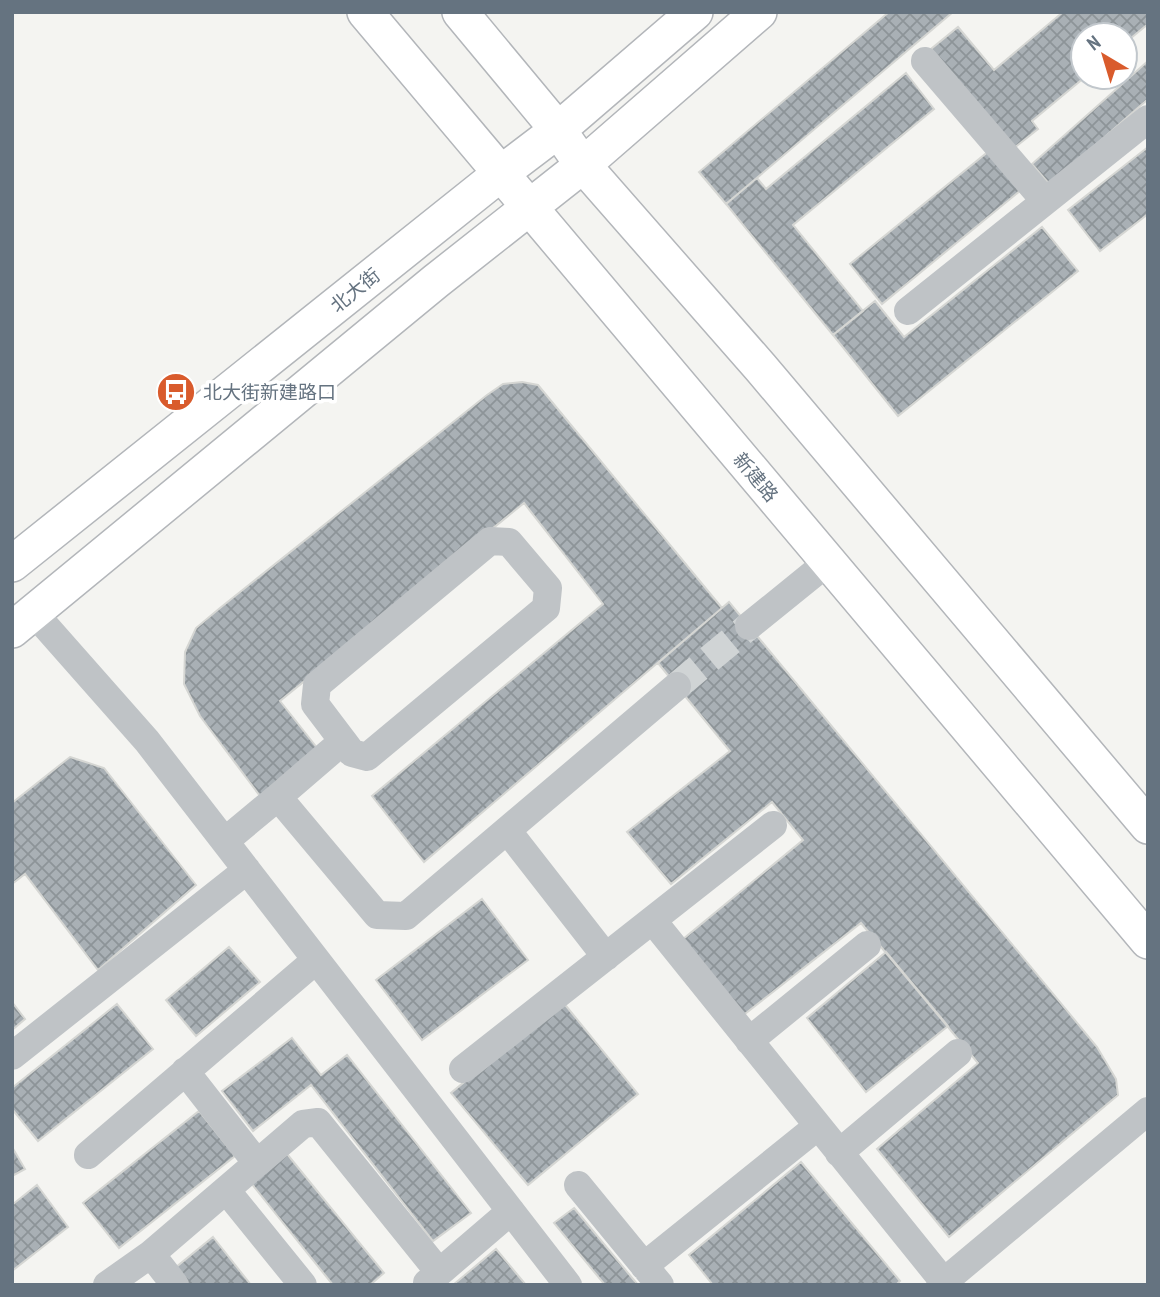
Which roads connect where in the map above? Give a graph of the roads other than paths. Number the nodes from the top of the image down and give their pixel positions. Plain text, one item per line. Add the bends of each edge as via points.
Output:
1 (365, 12) edge
2 (460, 12) edge
3 (695, 12) edge
4 (759, 12) edge
5 (925, 61) dead end
6 (1148, 119) edge
7 (558, 130) junction
8 (583, 165) junction
9 (499, 174) junction
10 (1045, 201) junction
11 (529, 209) junction
12 (908, 311) dead end
13 (828, 562) junction
14 (12, 565) edge
15 (23, 622) edge
16 (749, 626) tunnel mouth
17 (677, 687) tunnel mouth
18 (343, 741) junction
19 (278, 797) junction
20 (773, 825) dead end
21 (1148, 826) edge
22 (507, 830) junction
23 (225, 841) junction
24 (247, 870) junction
25 (653, 921) junction
26 (1148, 942) edge
27 (867, 945) dead end
28 (606, 957) junction
29 (316, 960) junction
30 (749, 1041) junction
31 (958, 1053) dead end
32 (12, 1056) edge
33 (463, 1069) dead end
34 (186, 1071) junction
35 (1148, 1111) edge
36 (818, 1126) junction
37 (839, 1153) junction
38 (88, 1155) dead end
39 (257, 1163) junction
40 (578, 1185) dead end
41 (226, 1190) junction
42 (510, 1211) junction
43 (151, 1254) junction
44 (652, 1275) edge
45 (432, 1279) edge
46 (942, 1283) edge
47 (107, 1285) edge
48 (175, 1285) edge
49 (303, 1285) edge
50 (568, 1285) edge

1 - 9 main road, 新建路
2 - 7 main road
3 - 7 main road, 北大街
4 - 8 main road
5 - 10 street
6 - 10 street
7 - 8 main road
7 - 9 main road, 北大街
8 - 11 main road
8 - 21 main road
9 - 11 main road, 新建路
9 - 14 main road, 北大街
10 - 12 street
11 - 13 main road, 新建路
11 - 15 main road
13 - 16 street
13 - 26 main road, 新建路
15 - 23 street via 147,741
17 - 22 street
18 - 18 street via 315,704 317,685 491,541 509,542 548,588 546,608 366,757 352,753
18 - 19 street
19 - 22 street via 377,915 406,916
19 - 23 street
20 - 25 street
22 - 28 street
23 - 24 street
24 - 29 street
24 - 32 street
25 - 28 street
25 - 30 street
27 - 30 street
28 - 33 street
29 - 34 street
29 - 42 street
30 - 36 street
31 - 37 street
34 - 38 street
34 - 39 street
35 - 46 street
36 - 37 street
36 - 44 street
37 - 46 street
39 - 41 street
39 - 45 street via 303,1124 318,1122
40 - 44 street
41 - 43 street
41 - 49 street
42 - 45 street
42 - 50 street
43 - 47 street
43 - 48 street

